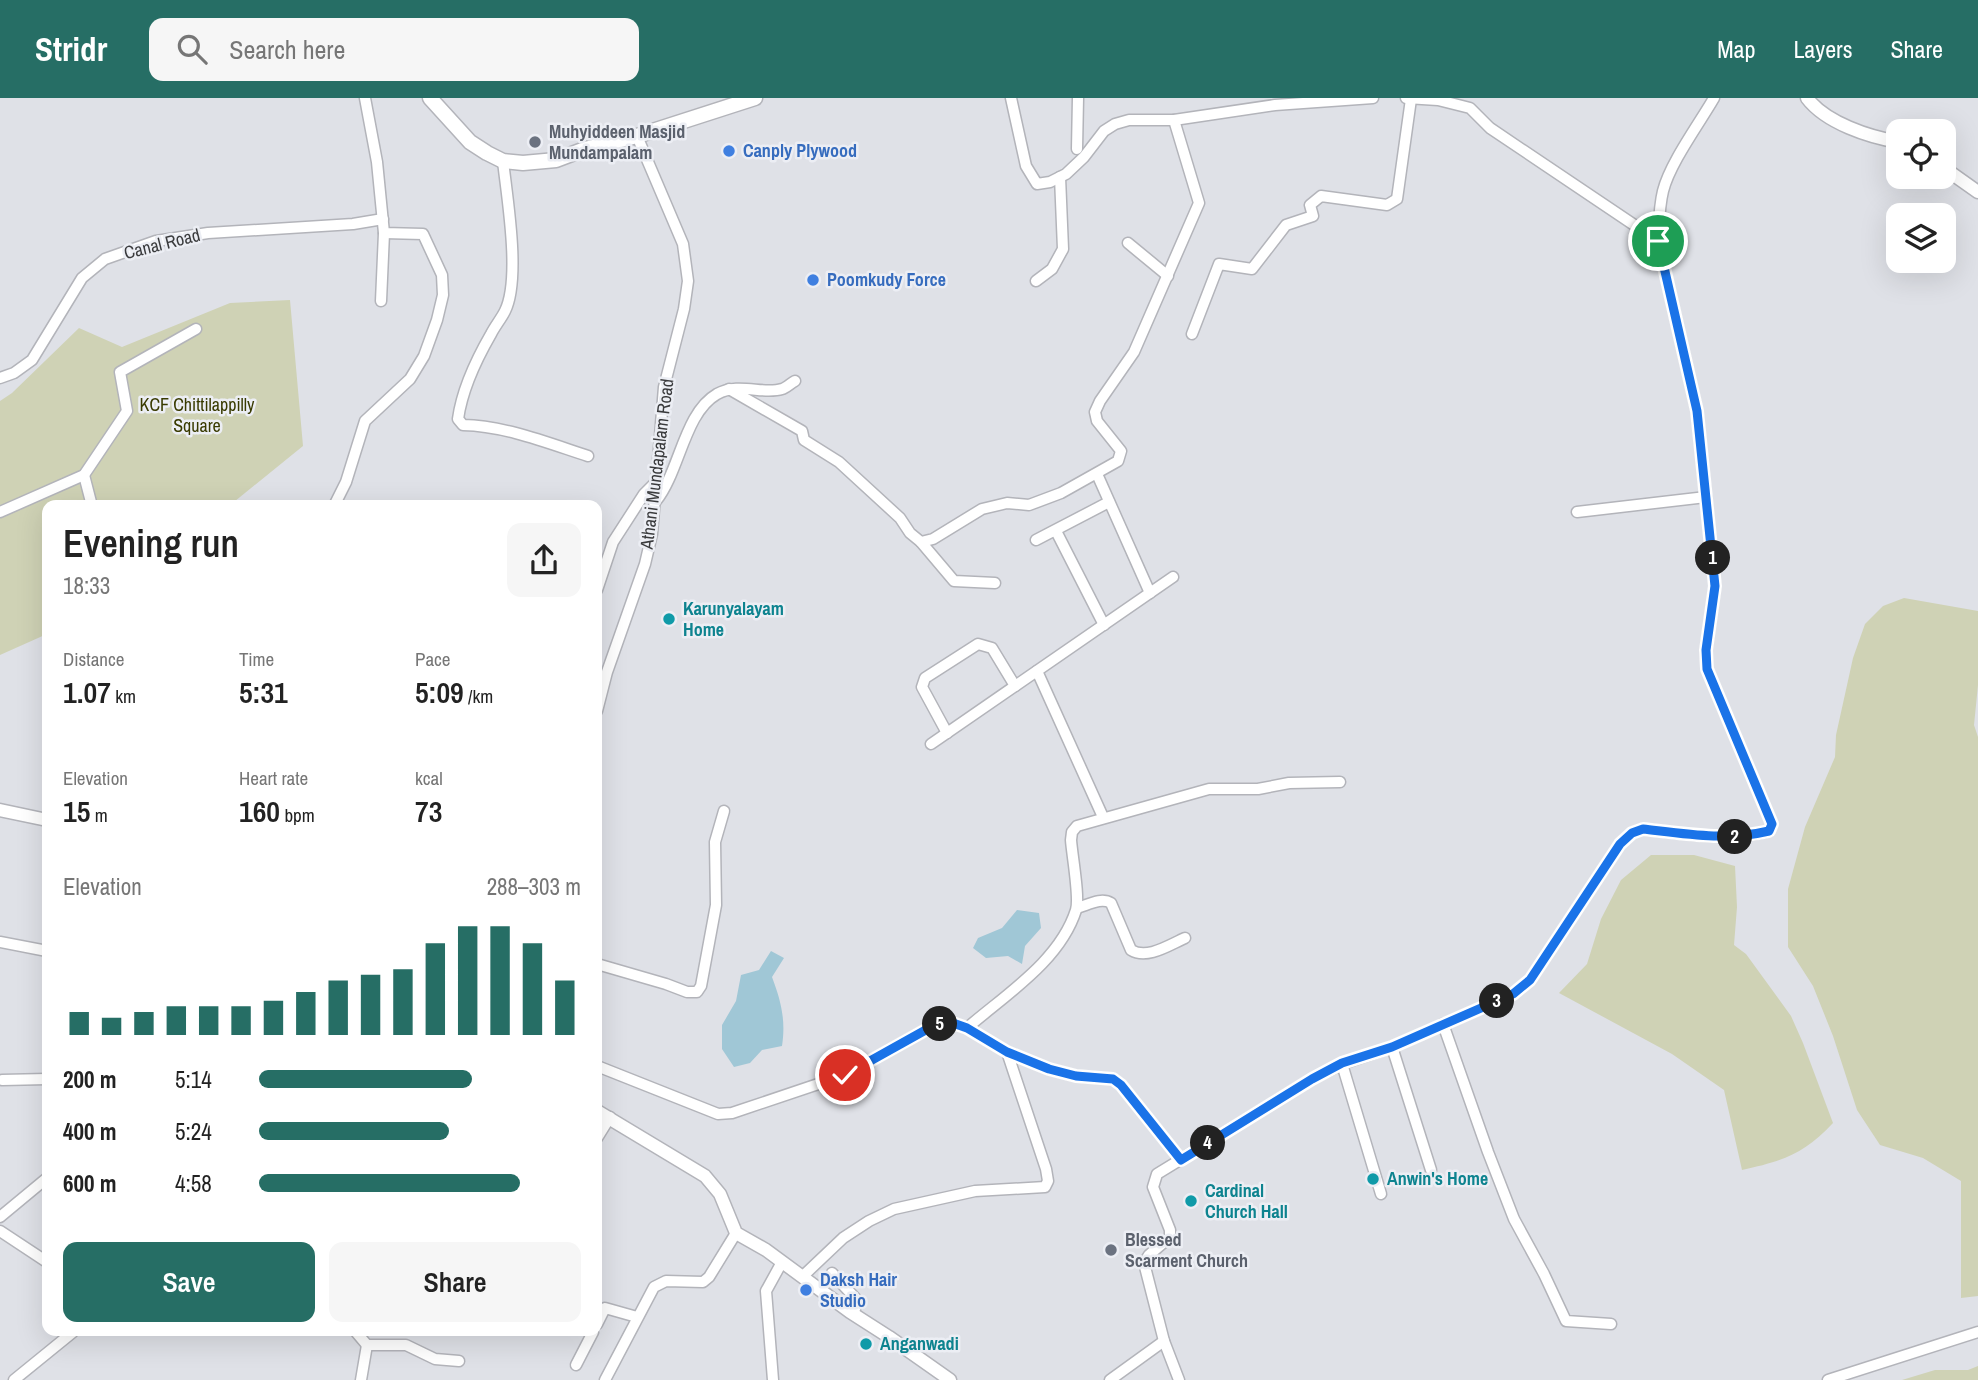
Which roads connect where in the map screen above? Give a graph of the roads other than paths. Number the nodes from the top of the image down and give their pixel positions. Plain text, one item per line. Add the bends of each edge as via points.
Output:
1 (365, 98) edge
2 (430, 98) edge
3 (754, 98) edge
4 (1011, 98) edge
5 (1078, 98) edge
6 (1373, 98) edge
7 (1714, 98) edge
8 (1807, 98) edge
9 (1409, 99) edge
10 (1438, 99) edge
11 (1174, 120) junction
12 (636, 136) junction
13 (1886, 140) edge
14 (1077, 149) dead end
15 (503, 161) junction
16 (1956, 176) edge
17 (1060, 177) junction
18 (1978, 192) edge
19 (383, 219) junction
20 (384, 233) junction
21 (1658, 241) junction
22 (1128, 243) dead end
23 (1168, 276) junction
24 (1036, 281) dead end
25 (381, 301) dead end
26 (196, 329) dead end
27 (1192, 334) dead end
28 (0, 378) edge
29 (795, 381) dead end
30 (729, 389) junction
31 (589, 456) dead end
32 (1097, 474) junction
33 (84, 475) junction
34 (655, 483) junction
35 (1706, 498) junction
36 (90, 500) edge
37 (337, 500) edge
38 (656, 501) junction
39 (1108, 502) junction
40 (0, 512) edge
41 (1577, 512) dead end
42 (1056, 531) junction
43 (1036, 540) dead end
44 (921, 542) junction
45 (602, 575) edge
46 (1173, 577) dead end
47 (995, 583) dead end
48 (1150, 593) junction
49 (1104, 625) junction
50 (1037, 671) junction
51 (607, 672) junction
52 (602, 677) edge
53 (1015, 686) junction
54 (602, 692) edge
55 (947, 733) junction
56 (931, 744) dead end
57 (1340, 782) dead end
58 (0, 810) edge
59 (724, 811) dead end
60 (1103, 817) junction
61 (42, 819) edge
62 (1077, 908) junction
63 (1185, 938) dead end
64 (0, 942) edge
65 (42, 950) edge
66 (602, 965) edge
67 (1443, 1024) junction
68 (967, 1028) junction
69 (1392, 1047) junction
70 (1007, 1052) junction
71 (1342, 1063) junction
72 (602, 1068) edge
73 (42, 1079) edge
74 (2, 1080) dead end
75 (602, 1113) edge
76 (610, 1117) junction
77 (602, 1130) edge
78 (1181, 1160) junction
79 (1432, 1170) dead end
80 (42, 1182) edge
81 (1381, 1194) dead end
82 (0, 1217) edge
83 (0, 1231) edge
84 (736, 1233) junction
85 (42, 1259) edge
86 (782, 1262) junction
87 (832, 1273) dead end
88 (803, 1276) junction
89 (602, 1314) edge
90 (853, 1314) junction
91 (638, 1317) junction
92 (1611, 1324) dead end
93 (1978, 1332) edge
94 (68, 1336) edge
95 (360, 1336) edge
96 (591, 1336) edge
97 (1164, 1341) junction
98 (368, 1345) junction
99 (459, 1361) dead end
100 (576, 1365) dead end
101 (14, 1380) edge
102 (361, 1380) edge
103 (605, 1380) edge
104 (773, 1380) edge
105 (949, 1380) edge
106 (1110, 1380) edge
107 (1179, 1380) edge
108 (1828, 1380) edge

1 - 19 street
2 - 15 main road via 470,142
3 - 12 main road
4 - 17 street via 1030,175 1037,184
5 - 14 street
6 - 11 street via 1275,105
7 - 21 street via 1663,190
8 - 13 street via 1845,126
9 - 10 street
9 - 27 street via 1397,199 1387,205 1321,196 1310,205 1313,216 1286,225 1252,269 1219,264
10 - 21 street via 1470,108 1490,128
11 - 17 street via 1115,124
11 - 23 street via 1199,203
12 - 15 main road via 556,160
12 - 34 street, Athani Mundapalam Road via 682,244 688,281 664,387
15 - 31 street via 511,291 506,310 469,379 458,419 463,425 531,437
16 - 18 street
17 - 24 street via 1063,249 1052,269
19 - 20 street
19 - 28 street, Canal Road via 353,225 208,233 156,241 105,259 82,278 32,360
20 - 25 street
20 - 37 street via 423,234 442,275 443,295 424,356 410,379 365,421
21 - 35 street via 1697,411
22 - 23 street
23 - 32 street via 1134,352 1095,412 1121,451 1118,461
26 - 33 street via 120,372 127,411
29 - 30 street via 781,390
30 - 38 street via 704,404 667,488
30 - 44 street via 802,431 804,440 839,462
32 - 39 street
32 - 44 street via 1029,506 1007,503 982,509
33 - 36 street
33 - 40 street
34 - 38 street, Athani Mundapalam Road
34 - 45 street via 613,542
35 - 41 street
35 - 67 street via 1715,586 1707,669 1772,824 1769,831 1719,838 1643,829 1632,833 1620,844 1530,980 1513,994
38 - 51 street, Athani Mundapalam Road via 645,564
39 - 42 street
39 - 48 street
42 - 43 street
42 - 49 street
44 - 47 street via 954,581
46 - 48 street
48 - 49 street
49 - 50 street
50 - 53 street
50 - 60 street
51 - 52 street
51 - 54 street, Athani Mundapalam Road
53 - 55 street
53 - 55 street via 992,648 978,644 925,678 922,687
55 - 56 street
57 - 60 street via 1209,789
58 - 61 street
59 - 66 street via 715,842 716,905 701,986 696,992 687,992
60 - 62 street via 1072,832
62 - 63 street via 1099,901 1111,903 1136,953
62 - 68 street via 1050,955
64 - 65 street
67 - 69 street
67 - 92 street via 1514,1219 1566,1321
68 - 70 street
68 - 72 street via 953,1023 931,1027 845,1075 732,1113 718,1114
69 - 71 street
69 - 79 street
70 - 78 street via 1076,1076 1113,1079
70 - 88 street via 1046,1169 1045,1187 975,1191 894,1209 843,1238
71 - 78 street
71 - 81 street
73 - 74 street
75 - 76 street
76 - 77 street
76 - 84 street via 705,1177 720,1194
78 - 97 street via 1154,1180 1170,1237 1144,1263
80 - 82 street
83 - 85 street
84 - 86 street
84 - 91 street via 709,1277 696,1283 659,1282
86 - 88 street
86 - 104 street via 766,1291
87 - 90 street via 858,1301
88 - 90 street
89 - 91 street via 605,1308
90 - 105 street
91 - 103 street
93 - 108 street
94 - 101 street
95 - 98 street
96 - 100 street
97 - 106 street
97 - 107 street
98 - 99 street via 407,1345 435,1359
98 - 102 street

